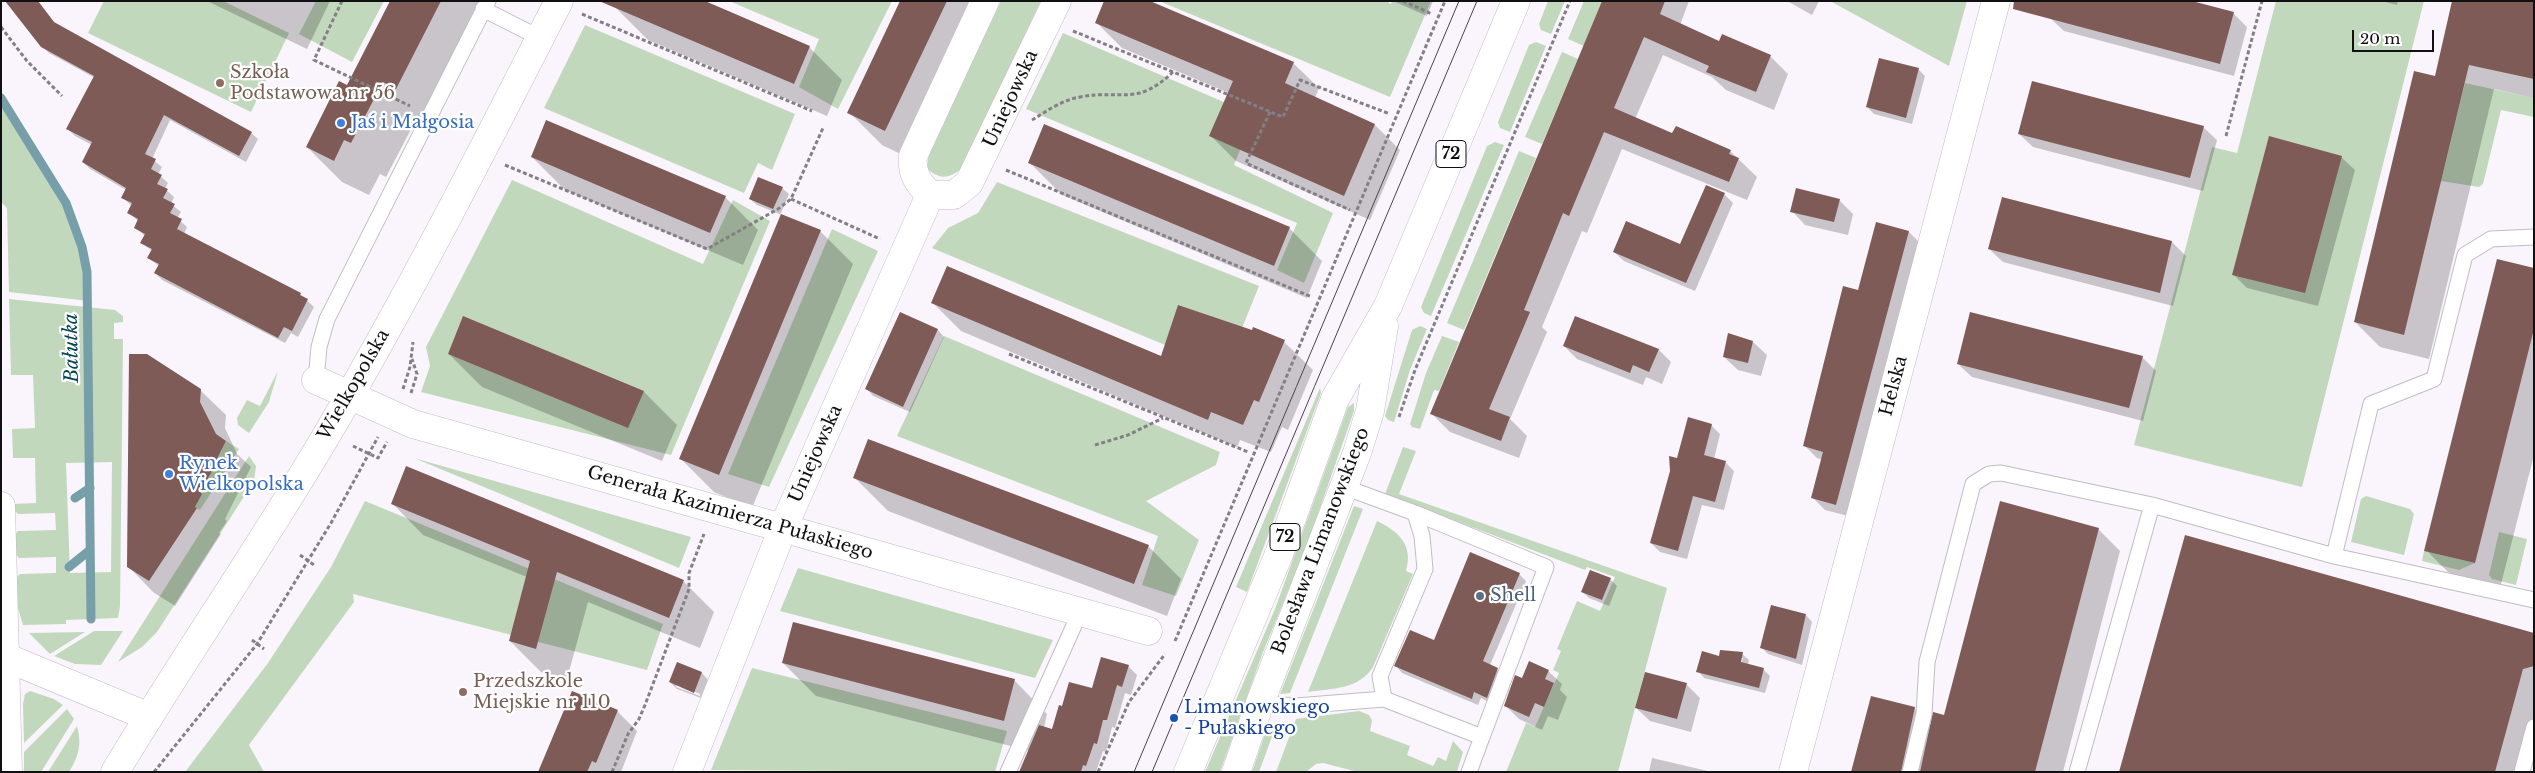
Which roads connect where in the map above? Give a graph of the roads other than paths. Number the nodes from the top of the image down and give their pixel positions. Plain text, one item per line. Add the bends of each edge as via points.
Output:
1 (985, 1) edge
2 (1516, 1) edge
3 (1996, 1) edge
4 (486, 5) edge
5 (568, 7) edge
6 (1060, 14) edge
7 (540, 38) junction
8 (930, 195) junction
9 (2534, 237) edge
10 (1388, 306) junction
11 (316, 380) joint
12 (349, 396) junction
13 (1344, 487) junction
14 (2152, 505) junction
15 (1, 506) edge
16 (1415, 513) junction
17 (783, 528) junction
18 (2334, 556) junction
19 (2534, 600) edge
20 (1081, 610) junction
21 (1148, 630) dead end
22 (3, 657) edge
23 (1384, 699) junction
24 (1260, 702) junction
25 (149, 717) junction
26 (2534, 727) edge
27 (1482, 737) junction
28 (120, 763) edge
29 (8, 772) edge
30 (687, 772) edge
31 (1008, 772) edge
32 (1188, 772) edge
33 (1236, 772) edge
34 (1470, 772) edge
35 (1793, 772) edge
36 (1910, 772) edge
37 (2077, 772) edge
38 (2522, 772) edge

1 - 8 street via 913,156 915,176
2 - 10 street, Bolesława Limanowskiego / 72
3 - 35 street, Helska
4 - 7 lane
4 - 11 lane via 327,319 319,348
5 - 7 street, Wielkopolska
6 - 8 street, Uniejowska via 969,183 954,195
7 - 12 street, Wielkopolska via 422,266
8 - 17 street, Uniejowska
9 - 18 lane via 2491,239 2465,255 2434,379 2370,404
10 - 13 street, Bolesława Limanowskiego / 72 via 1370,411
10 - 32 street, Bolesława Limanowskiego / 72 via 1335,399 1279,554
11 - 12 street, Generała Kazimierza Pułaskiego
12 - 17 street, Generała Kazimierza Pułaskiego via 413,424
12 - 25 street, Wielkopolska
13 - 16 lane
13 - 24 street, Bolesława Limanowskiego / 72
14 - 18 lane
14 - 36 lane via 2001,473 1989,474 1973,484 1927,662 1924,714
14 - 37 lane
15 - 22 street
16 - 23 lane via 1422,536 1425,569 1380,676
16 - 27 lane via 1546,567
17 - 20 street, Generała Kazimierza Pułaskiego
17 - 30 street, Uniejowska
18 - 19 lane
20 - 21 street, Generała Kazimierza Pułaskiego
20 - 31 lane
22 - 25 street
22 - 29 street
23 - 24 lane via 1296,706
23 - 27 lane
24 - 33 street, Bolesława Limanowskiego / 72
25 - 28 street, Wielkopolska
26 - 38 lane
27 - 34 lane

